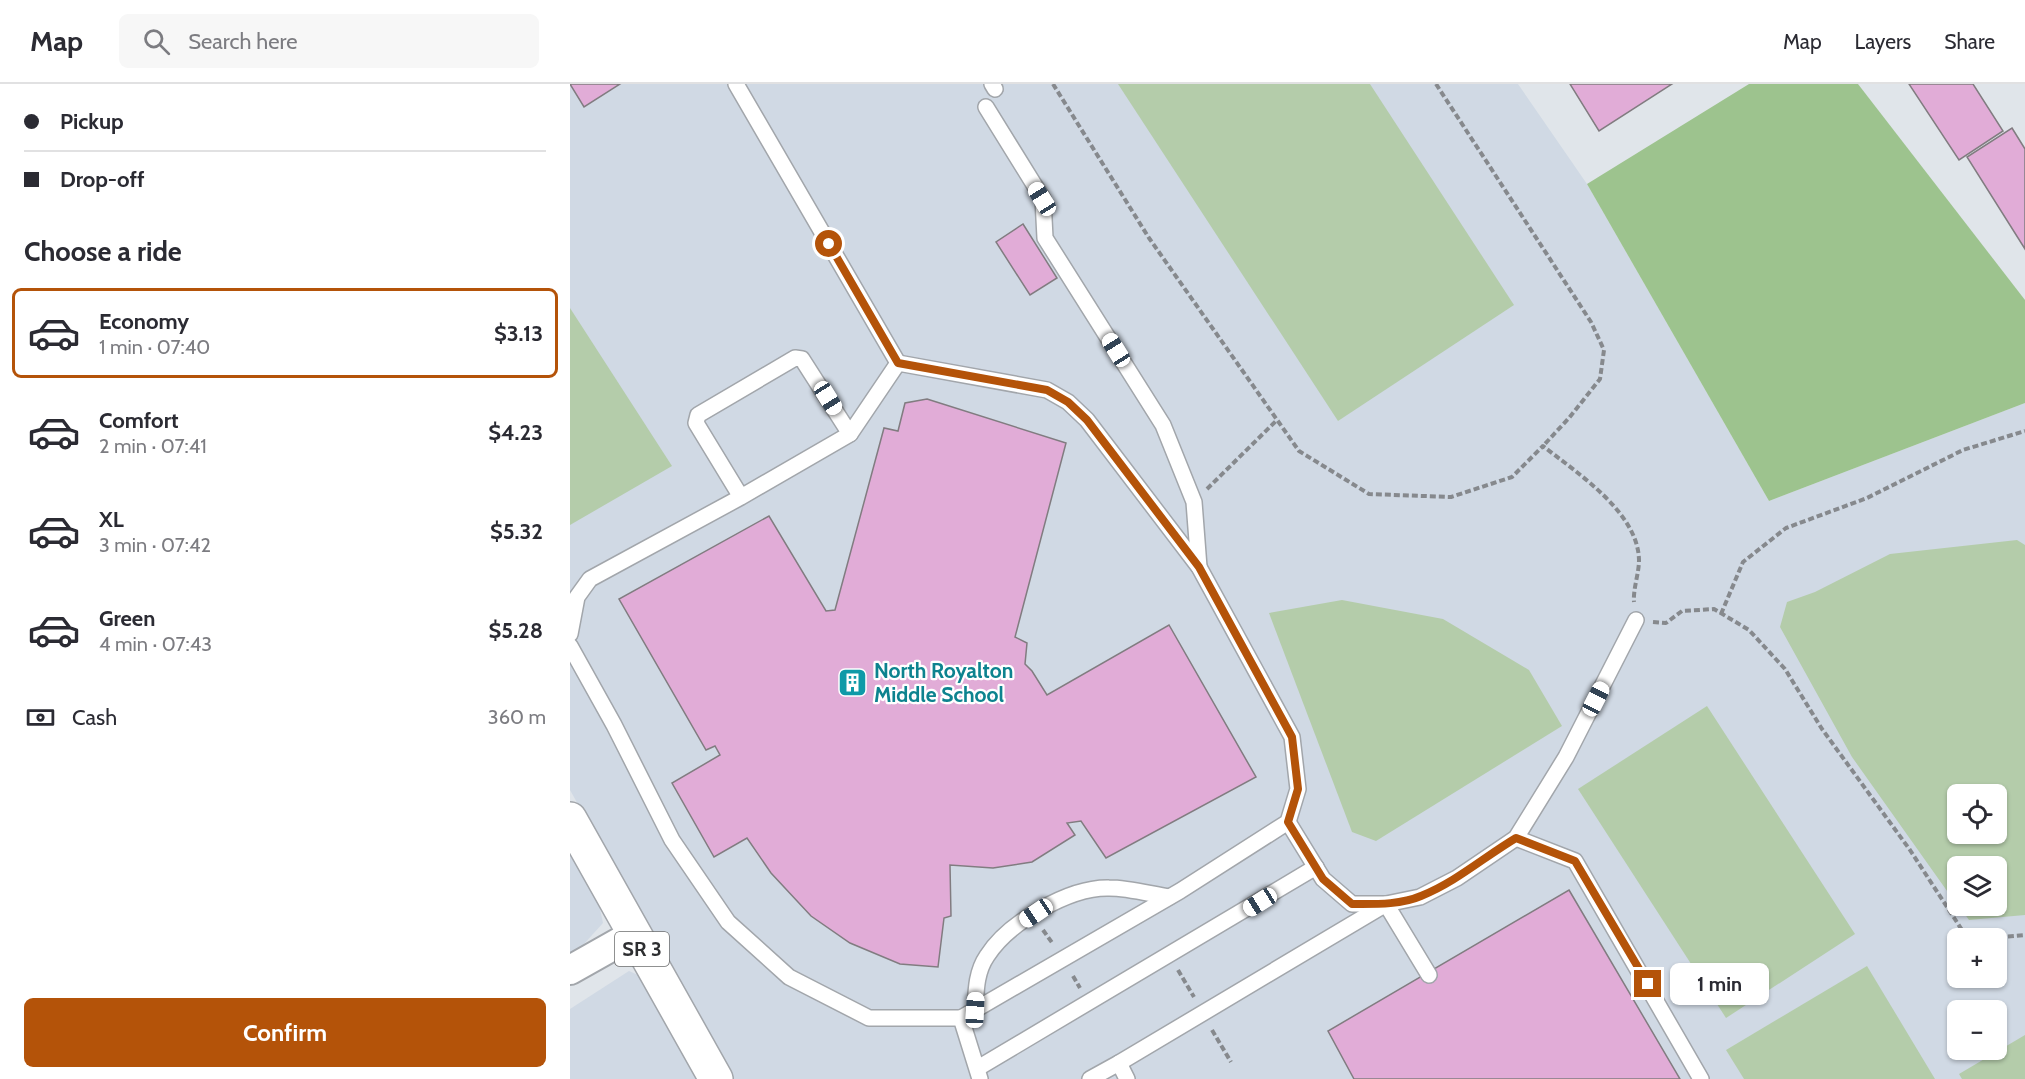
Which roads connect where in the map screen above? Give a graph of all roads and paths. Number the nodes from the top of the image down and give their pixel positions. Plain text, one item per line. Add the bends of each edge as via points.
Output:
1 (736, 84) edge
2 (1053, 84) edge
3 (1436, 84) edge
4 (986, 107) dead end
5 (898, 363) junction
6 (1277, 420) junction
7 (2025, 431) edge
8 (850, 434) junction
9 (1543, 446) junction
10 (1211, 485) dead end
11 (741, 497) junction
12 (1199, 567) junction
13 (1722, 614) junction
14 (1636, 620) junction
15 (570, 634) edge
16 (570, 646) edge
17 (570, 819) edge
18 (1288, 822) junction
19 (1516, 838) junction
20 (1316, 867) junction
21 (1169, 897) junction
22 (1386, 904) junction
23 (1961, 928) edge
24 (1043, 930) dead end
25 (634, 934) junction
26 (2025, 935) edge
27 (2007, 937) edge
28 (1054, 945) dead end
29 (570, 970) edge
30 (1429, 975) dead end
31 (1073, 976) dead end
32 (1079, 986) dead end
33 (975, 1010) junction
34 (961, 1018) junction
35 (1119, 1063) junction
36 (979, 1073) edge
37 (716, 1079) edge
38 (1090, 1079) edge
39 (1127, 1079) edge
40 (1701, 1079) edge

1 - 5 lane
2 - 6 path via 1149,238
3 - 9 path via 1591,322 1604,350 1600,379
4 - 12 lane via 1042,199 1045,238 1163,425 1194,502
5 - 8 lane
5 - 12 lane via 1047,390 1068,402 1087,420
6 - 9 path via 1299,451 1369,494 1451,497 1512,477
6 - 10 path
7 - 13 path via 1963,450 1867,498 1786,528 1743,562
8 - 11 lane
8 - 11 lane via 806,362 795,358 696,419
9 - 14 path via 1589,483 1630,525 1639,560 1633,600
11 - 15 lane via 590,579 577,597
12 - 18 lane via 1292,737 1298,789
13 - 14 path via 1714,609 1682,611 1666,623
13 - 23 path via 1749,630 1785,669 1822,729 1910,850
14 - 19 lane via 1566,757
16 - 34 lane via 672,840 728,922 789,977 869,1018
17 - 25 main road, SR 3
18 - 20 lane
18 - 21 lane
19 - 22 lane via 1457,878 1420,897
19 - 40 lane via 1575,861
20 - 22 lane via 1323,879 1352,904
20 - 36 lane
21 - 33 lane
21 - 33 lane via 1108,888 1073,894 1036,913 1004,935 986,957 976,982
22 - 30 lane
22 - 35 lane
24 - 28 path
25 - 29 street
25 - 37 main road, SR 3
26 - 27 path
31 - 32 path
33 - 34 lane
34 - 36 lane
35 - 38 lane
35 - 39 lane

